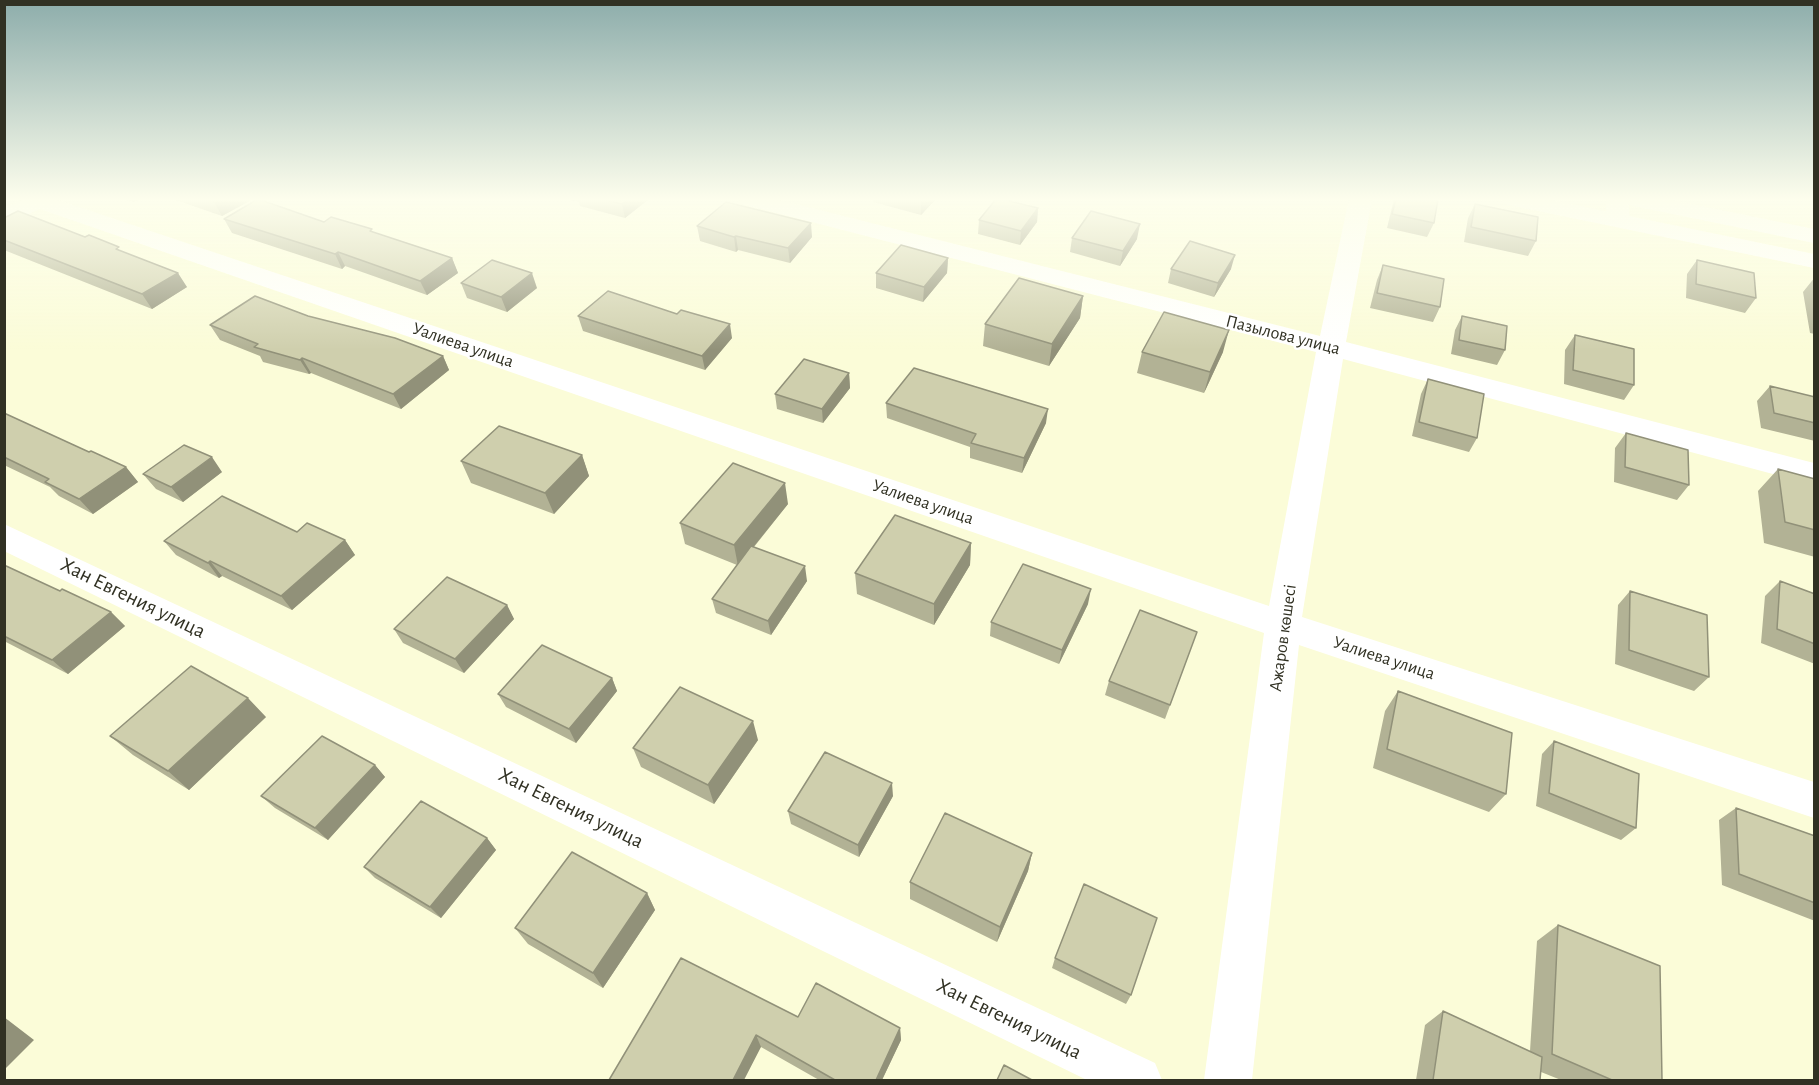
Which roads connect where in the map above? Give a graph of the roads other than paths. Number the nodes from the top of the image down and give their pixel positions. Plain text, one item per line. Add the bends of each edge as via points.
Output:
1 (185, 250) edge
2 (949, 250) edge
3 (1351, 250) edge
4 (1776, 250) edge
5 (1815, 261) edge
6 (1332, 347) junction
7 (1815, 474) edge
8 (4, 536) edge
9 (1283, 625) junction
10 (1815, 800) edge
11 (1138, 1080) edge
12 (1228, 1080) edge

1 - 9 street, Уалиева улица
2 - 6 street, Пазылова улица
3 - 6 street, Ажаров көшесі
4 - 5 street
6 - 7 street, Пазылова улица
6 - 9 street, Ажаров көшесі
8 - 11 street, Хан Евгения улица
9 - 10 street, Уалиева улица
9 - 12 street, Ажаров көшесі

